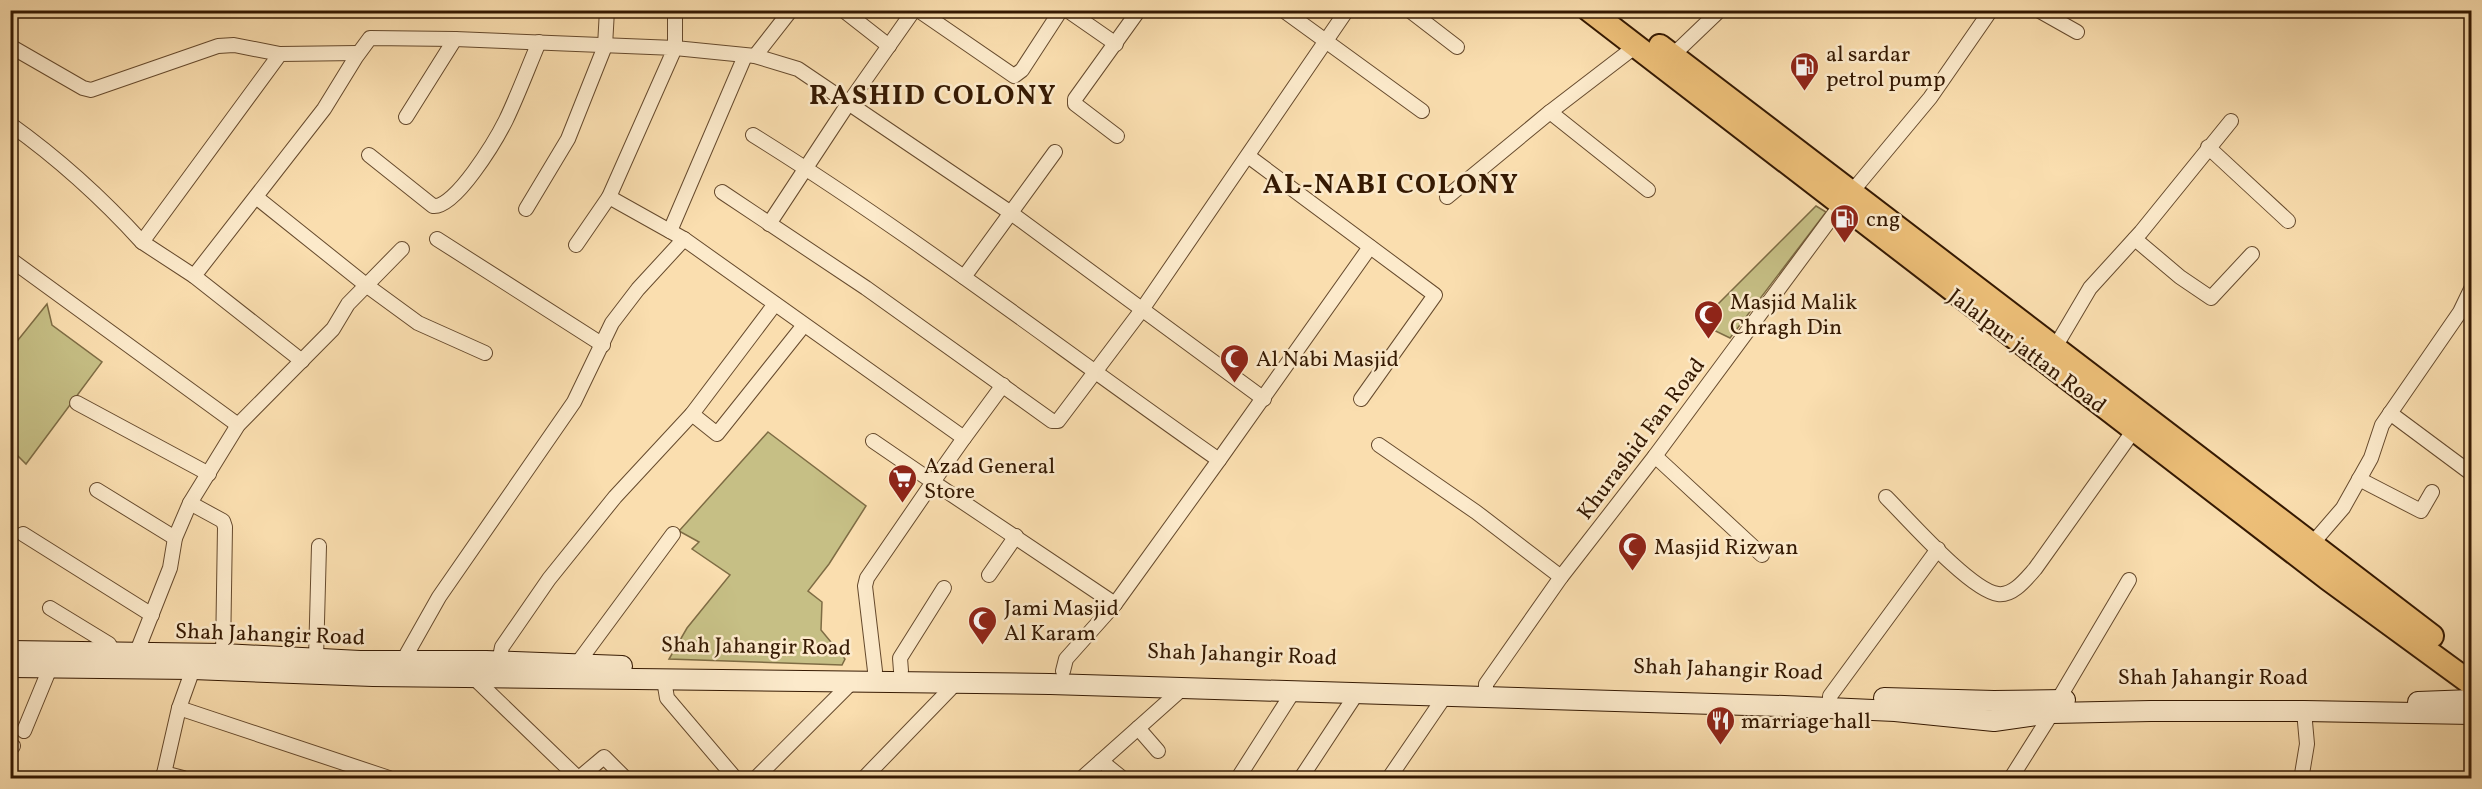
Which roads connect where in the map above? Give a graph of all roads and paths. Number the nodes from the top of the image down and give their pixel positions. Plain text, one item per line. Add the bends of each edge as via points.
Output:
1 (607, 10) edge
2 (675, 10) edge
3 (791, 10) edge
4 (843, 10) edge
5 (916, 10) edge
6 (1061, 10) edge
7 (1067, 10) edge
8 (1139, 10) edge
9 (1284, 10) edge
10 (1347, 10) edge
11 (1409, 10) edge
12 (1589, 10) edge
13 (1613, 10) edge
14 (1720, 10) edge
15 (1991, 10) edge
16 (2038, 10) edge
17 (2077, 32) dead end
18 (455, 39) junction
19 (1327, 41) junction
20 (539, 42) junction
21 (1116, 44) junction
22 (10, 46) edge
23 (605, 46) junction
24 (889, 46) junction
25 (1636, 46) junction
26 (1457, 47) dead end
27 (675, 48) junction
28 (358, 53) junction
29 (280, 54) junction
30 (750, 56) junction
31 (1673, 56) junction
32 (848, 104) junction
33 (1422, 111) dead end
34 (1550, 112) junction
35 (406, 117) dead end
36 (2230, 121) dead end
37 (10, 124) edge
38 (1759, 132) junction
39 (753, 135) dead end
40 (1117, 136) dead end
41 (2208, 147) junction
42 (1055, 152) dead end
43 (369, 155) dead end
44 (1248, 156) junction
45 (807, 168) junction
46 (1648, 190) dead end
47 (722, 192) dead end
48 (256, 197) junction
49 (1447, 197) dead end
50 (609, 198) junction
51 (1846, 199) junction
52 (526, 208) dead end
53 (1011, 213) junction
54 (2288, 220) dead end
55 (769, 224) junction
56 (670, 231) junction
57 (437, 239) dead end
58 (684, 239) junction
59 (2135, 239) junction
60 (142, 242) junction
61 (576, 245) dead end
62 (1370, 247) junction
63 (402, 249) dead end
64 (2252, 254) dead end
65 (10, 260) edge
66 (194, 276) junction
67 (964, 277) junction
68 (366, 285) junction
69 (2472, 287) edge
70 (775, 304) junction
71 (1141, 311) junction
72 (804, 325) junction
73 (603, 345) junction
74 (2054, 349) junction
75 (484, 353) dead end
76 (302, 360) junction
77 (1094, 373) junction
78 (1004, 385) junction
79 (1264, 399) junction
80 (1361, 399) dead end
81 (77, 403) dead end
82 (2390, 413) junction
83 (692, 414) junction
84 (238, 425) junction
85 (2134, 430) junction
86 (964, 438) junction
87 (873, 441) dead end
88 (1379, 445) dead end
89 (1655, 456) junction
90 (1219, 460) junction
91 (209, 474) junction
92 (2472, 474) edge
93 (2209, 478) junction
94 (2359, 479) junction
95 (933, 482) junction
96 (97, 490) dead end
97 (2432, 492) dead end
98 (1886, 497) dead end
99 (190, 503) junction
100 (23, 534) dead end
101 (673, 534) dead end
102 (1016, 536) junction
103 (175, 538) junction
104 (2311, 545) junction
105 (320, 546) dead end
106 (1938, 549) junction
107 (1762, 555) dead end
108 (989, 575) dead end
109 (1561, 577) junction
110 (2129, 580) dead end
111 (944, 588) dead end
112 (1115, 604) junction
113 (50, 608) dead end
114 (152, 615) junction
115 (10, 651) edge
116 (113, 652) junction
117 (136, 654) junction
118 (223, 654) junction
119 (316, 659) junction
120 (404, 659) junction
121 (499, 662) junction
122 (577, 664) junction
123 (2472, 666) edge
124 (10, 667) edge
125 (50, 668) junction
126 (194, 669) junction
127 (874, 671) junction
128 (901, 671) junction
129 (1063, 671) junction
130 (472, 676) junction
131 (664, 680) junction
132 (852, 682) junction
133 (956, 683) junction
134 (2472, 684) edge
135 (1183, 688) junction
136 (1486, 691) junction
137 (1293, 692) junction
138 (1356, 693) junction
139 (1445, 696) junction
140 (2472, 700) edge
141 (1830, 702) junction
142 (2055, 706) junction
143 (179, 708) junction
144 (2304, 711) junction
145 (2472, 714) edge
146 (1138, 728) junction
147 (24, 731) dead end
148 (1158, 751) dead end
149 (1101, 761) junction
150 (163, 776) edge
151 (183, 778) edge
152 (389, 778) edge
153 (579, 778) edge
154 (625, 778) edge
155 (735, 778) edge
156 (756, 778) edge
157 (864, 778) edge
158 (1082, 778) edge
159 (1122, 778) edge
160 (1238, 778) edge
161 (1301, 778) edge
162 (1389, 778) edge
163 (2011, 778) edge
164 (2300, 778) edge

1 - 23 street
2 - 27 street
3 - 30 street
4 - 24 street
5 - 6 street via 1014,76 1022,70
5 - 24 street
7 - 21 street
8 - 21 street
9 - 19 street
10 - 19 street
11 - 26 street
12 - 25 main road, Jalalpur jattan Road
13 - 31 main road, Jalalpur jattan Road
14 - 31 street
15 - 51 street, Khurashid Fan Road via 1930,98
16 - 17 street
18 - 20 street
18 - 28 street via 370,38
18 - 35 street
19 - 33 street
19 - 44 street
20 - 23 street
20 - 43 street via 506,121 470,177 447,203 433,206
21 - 40 street via 1075,104
22 - 29 street via 91,90 218,46 234,45
23 - 27 street
23 - 52 street via 568,139
24 - 32 street
25 - 34 street
25 - 38 main road, Jalalpur jattan Road
27 - 30 street
27 - 50 street
28 - 29 street
28 - 48 street via 324,109
29 - 60 street
30 - 32 street via 798,69
30 - 56 street
31 - 38 main road, Jalalpur jattan Road
32 - 45 street
32 - 53 street
34 - 46 street
34 - 49 street
36 - 41 street
37 - 60 street via 103,200
38 - 51 main road, Jalalpur jattan Road
39 - 45 street
41 - 54 street
41 - 59 street
42 - 53 street
44 - 62 street
44 - 71 street
45 - 55 street
45 - 67 street
47 - 55 street
48 - 66 street
48 - 68 street
50 - 56 street
50 - 61 street
51 - 74 main road, Jalalpur jattan Road
51 - 85 main road, Jalalpur jattan Road
51 - 89 street, Khurashid Fan Road
53 - 67 street
53 - 71 street
55 - 78 street
56 - 58 street
57 - 73 street
58 - 70 street
58 - 73 street via 631,298 612,323
59 - 64 street via 2211,298
59 - 74 street via 2091,288
60 - 66 street
62 - 79 street
62 - 80 street via 1435,295
63 - 68 street
65 - 84 street
66 - 76 street
67 - 77 street
68 - 75 street via 418,323
68 - 76 street via 333,329
69 - 82 street via 2421,372
70 - 72 street
70 - 83 street
71 - 77 street
71 - 79 street
72 - 83 street via 717,434
72 - 86 street
73 - 120 street via 574,402 439,597
74 - 93 main road, Jalalpur jattan Road
76 - 84 street
77 - 78 street via 1058,422
77 - 90 street
78 - 86 street
79 - 90 street
81 - 91 street
82 - 92 street
82 - 94 street
83 - 121 street via 615,497 549,579 502,647
84 - 91 street
85 - 93 main road, Jalalpur jattan Road
85 - 106 street via 2035,569 2016,589 1999,595 1983,589
86 - 95 street
87 - 95 street
88 - 109 street
89 - 107 street
89 - 109 street, Khurashid Fan Road
90 - 112 street
91 - 99 street
93 - 104 main road, Jalalpur jattan Road
93 - 134 main road, Jalalpur jattan Road via 2327,578
94 - 97 street via 2421,511
94 - 104 street via 2343,508
95 - 102 street
95 - 127 street via 867,578
96 - 103 street
98 - 106 street
99 - 103 street
99 - 118 street via 223,521 225,527
100 - 114 street
101 - 122 street
102 - 108 street
102 - 112 street
103 - 114 street via 170,568
104 - 123 main road, Jalalpur jattan Road
105 - 119 street
106 - 141 street
109 - 136 street, Khurashid Fan Road
110 - 142 street
111 - 128 street via 900,658
112 - 129 street via 1066,659
113 - 116 street via 109,644
114 - 117 street
115 - 116 street, Shah Jahangir Road
116 - 117 street, Shah Jahangir Road
117 - 118 street, Shah Jahangir Road
118 - 119 street, Shah Jahangir Road
119 - 120 street, Shah Jahangir Road
120 - 121 street, Shah Jahangir Road
121 - 122 street, Shah Jahangir Road
122 - 127 street, Shah Jahangir Road
124 - 125 street, Shah Jahangir Road
125 - 126 street, Shah Jahangir Road
125 - 147 street
126 - 130 street, Shah Jahangir Road
126 - 143 street
127 - 128 street, Shah Jahangir Road
128 - 129 street, Shah Jahangir Road
129 - 136 street, Shah Jahangir Road
130 - 131 street, Shah Jahangir Road
130 - 153 street
131 - 132 street, Shah Jahangir Road
131 - 155 street via 667,698
132 - 133 street, Shah Jahangir Road
132 - 156 street
133 - 135 street, Shah Jahangir Road
133 - 157 street
135 - 137 street, Shah Jahangir Road
135 - 146 street
136 - 139 street, Shah Jahangir Road
136 - 141 street
137 - 138 street, Shah Jahangir Road
137 - 160 street
138 - 139 street, Shah Jahangir Road
138 - 161 street
139 - 162 street
140 - 142 street, Shah Jahangir Road via 2261,698
141 - 142 street via 1994,721
142 - 144 street
142 - 163 street
143 - 150 street
143 - 152 street
144 - 145 street
144 - 164 street via 2307,744
146 - 148 street
146 - 149 street
149 - 158 street
149 - 159 street
150 - 151 street
153 - 154 street via 604,757

